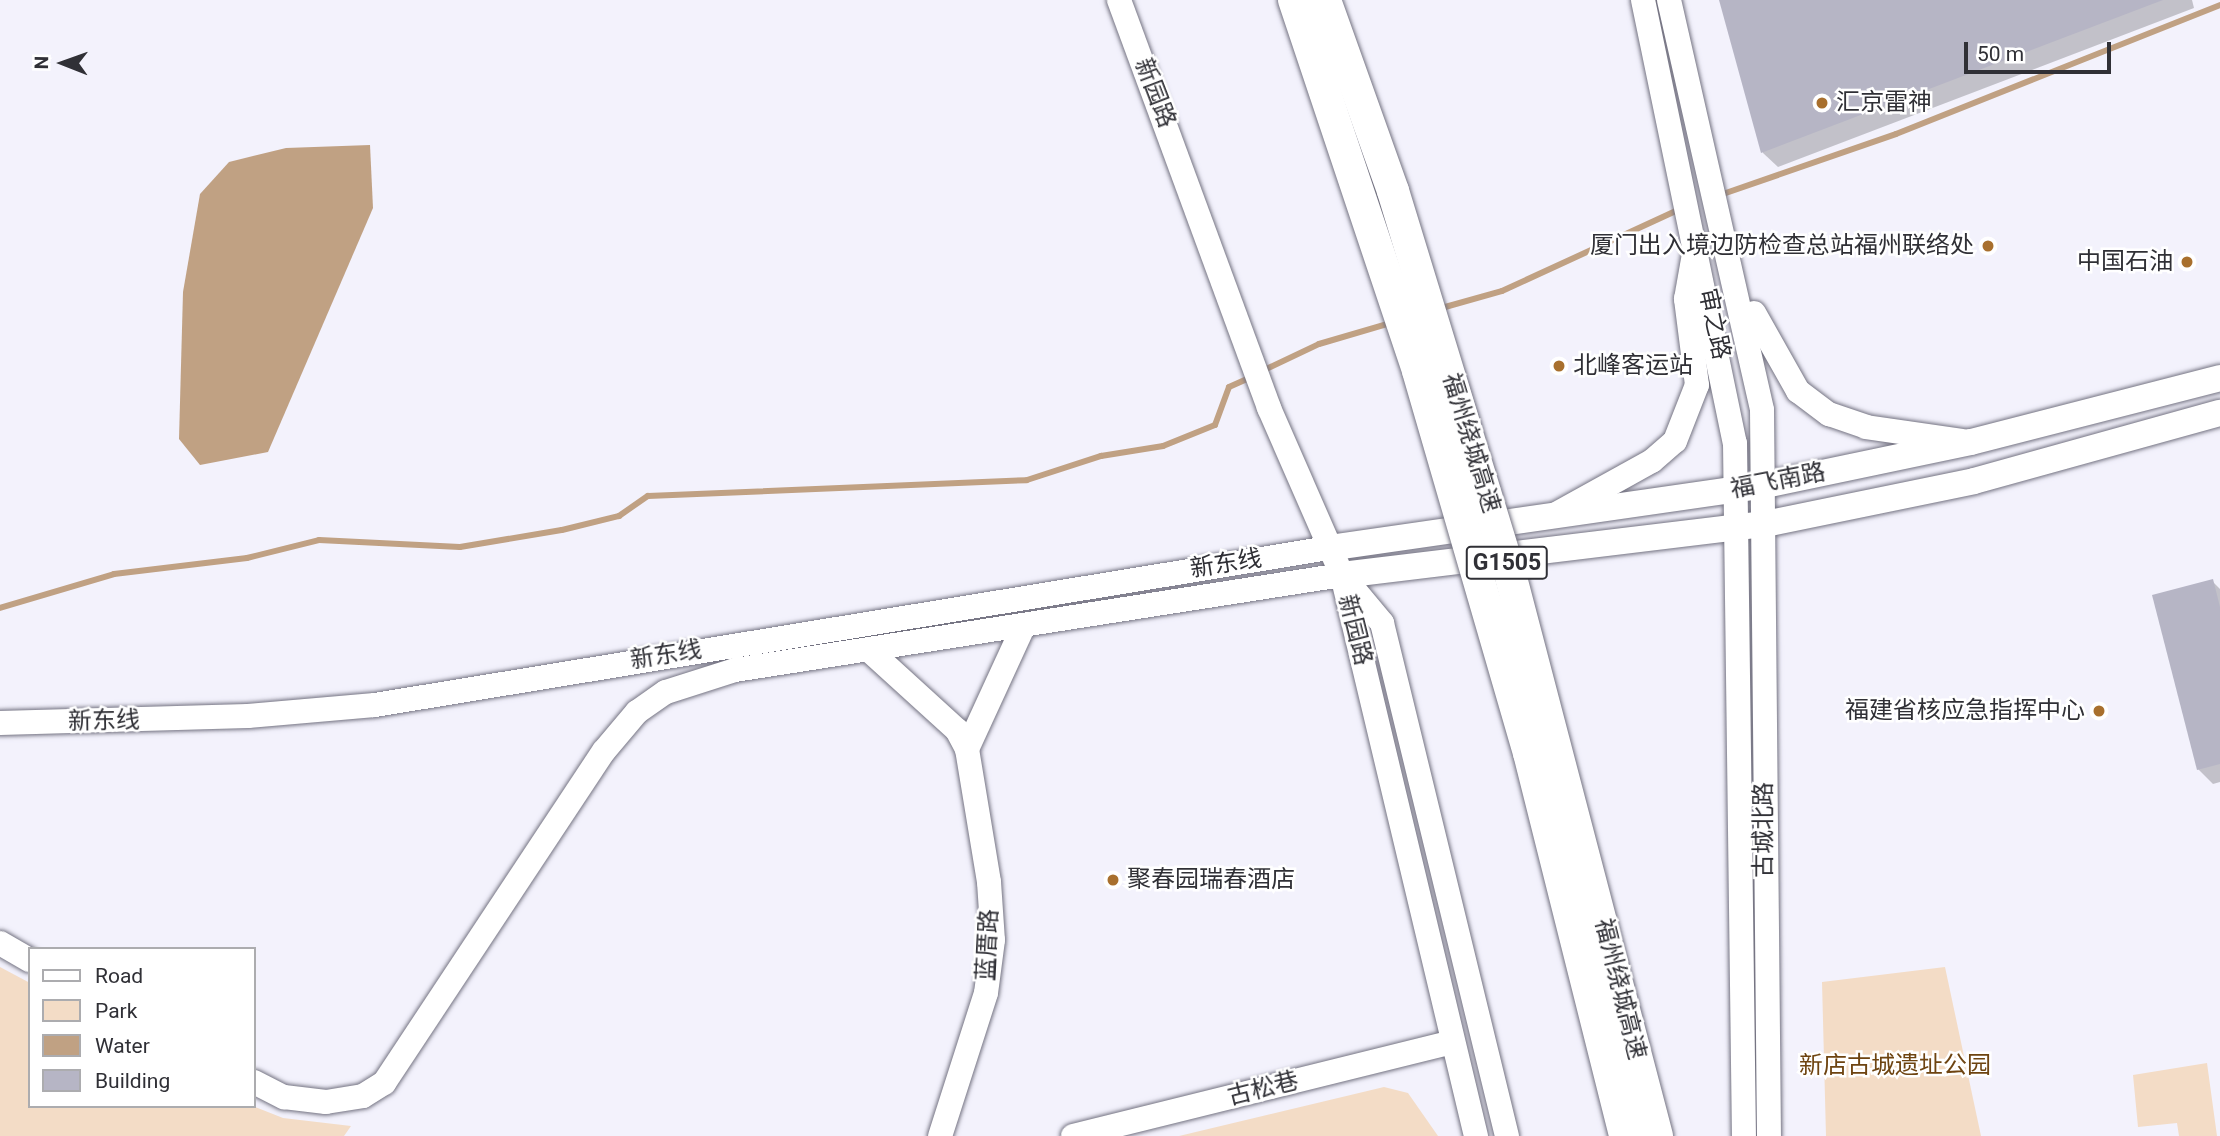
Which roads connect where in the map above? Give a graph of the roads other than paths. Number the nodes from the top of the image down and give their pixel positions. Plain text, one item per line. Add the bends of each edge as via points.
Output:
1 (1119, 0) edge
2 (1294, 0) edge
3 (1325, 0) edge
4 (1643, 0) edge
5 (1669, 0) edge
6 (1721, 231) junction
7 (1696, 239) junction
8 (2220, 377) edge
9 (2220, 413) edge
10 (1971, 442) junction
11 (1765, 485) junction
12 (1736, 489) junction
13 (1551, 517) junction
14 (1765, 524) junction
15 (1736, 528) junction
16 (1329, 548) junction
17 (1342, 575) junction
18 (1024, 625) junction
19 (869, 650) junction
20 (0, 723) edge
21 (967, 750) junction
22 (0, 943) edge
23 (28, 959) edge
24 (1453, 1042) junction
25 (256, 1083) edge
26 (940, 1136) edge
27 (1073, 1136) edge
28 (1476, 1136) edge
29 (1507, 1136) edge
30 (1625, 1136) edge
31 (1657, 1136) edge
32 (1744, 1136) edge
33 (1769, 1136) edge

1 - 16 main road, 新园路 via 1269,408
2 - 30 highway, 福州绕城高速 / G1505, bridge via 1418,371 1522,727
3 - 31 highway, 福州绕城高速 / G1505, bridge via 1393,191 1504,554
4 - 7 main road, 审之路
5 - 6 main road, 审之路
6 - 10 main road via 1768,346 1798,391 1829,414 1866,427
6 - 11 main road, 审之路 via 1759,386
7 - 12 main road, 审之路 via 1726,385
7 - 13 main road via 1686,299 1697,385 1675,441 1652,461
8 - 10 main road, 福飞南路
9 - 14 main road, 福飞南路 via 1974,481
10 - 11 main road, 福飞南路
11 - 12 main road, 福飞南路
11 - 14 main road, 审之路
12 - 13 main road, 福飞南路
12 - 15 main road, 审之路
13 - 16 main road, 福飞南路
14 - 15 main road, 福飞南路
14 - 33 main road, 古城北路
15 - 17 main road, 福飞南路
15 - 32 main road, 古城北路
16 - 17 main road, 新园路
16 - 20 main road, 新东线 via 337,709
17 - 18 main road, 新东线
17 - 24 main road, 新园路
17 - 29 main road, 新园路 via 1382,623
18 - 19 main road, 新东线
18 - 21 main road
19 - 21 main road via 928,698
19 - 25 main road, 新东线 via 705,677 650,701 604,751 384,1083 362,1096 326,1102 284,1097
21 - 26 main road, 蓝厝路 via 993,940 979,1019
22 - 23 main road
24 - 27 main road, 古松巷
24 - 28 main road, 新园路

